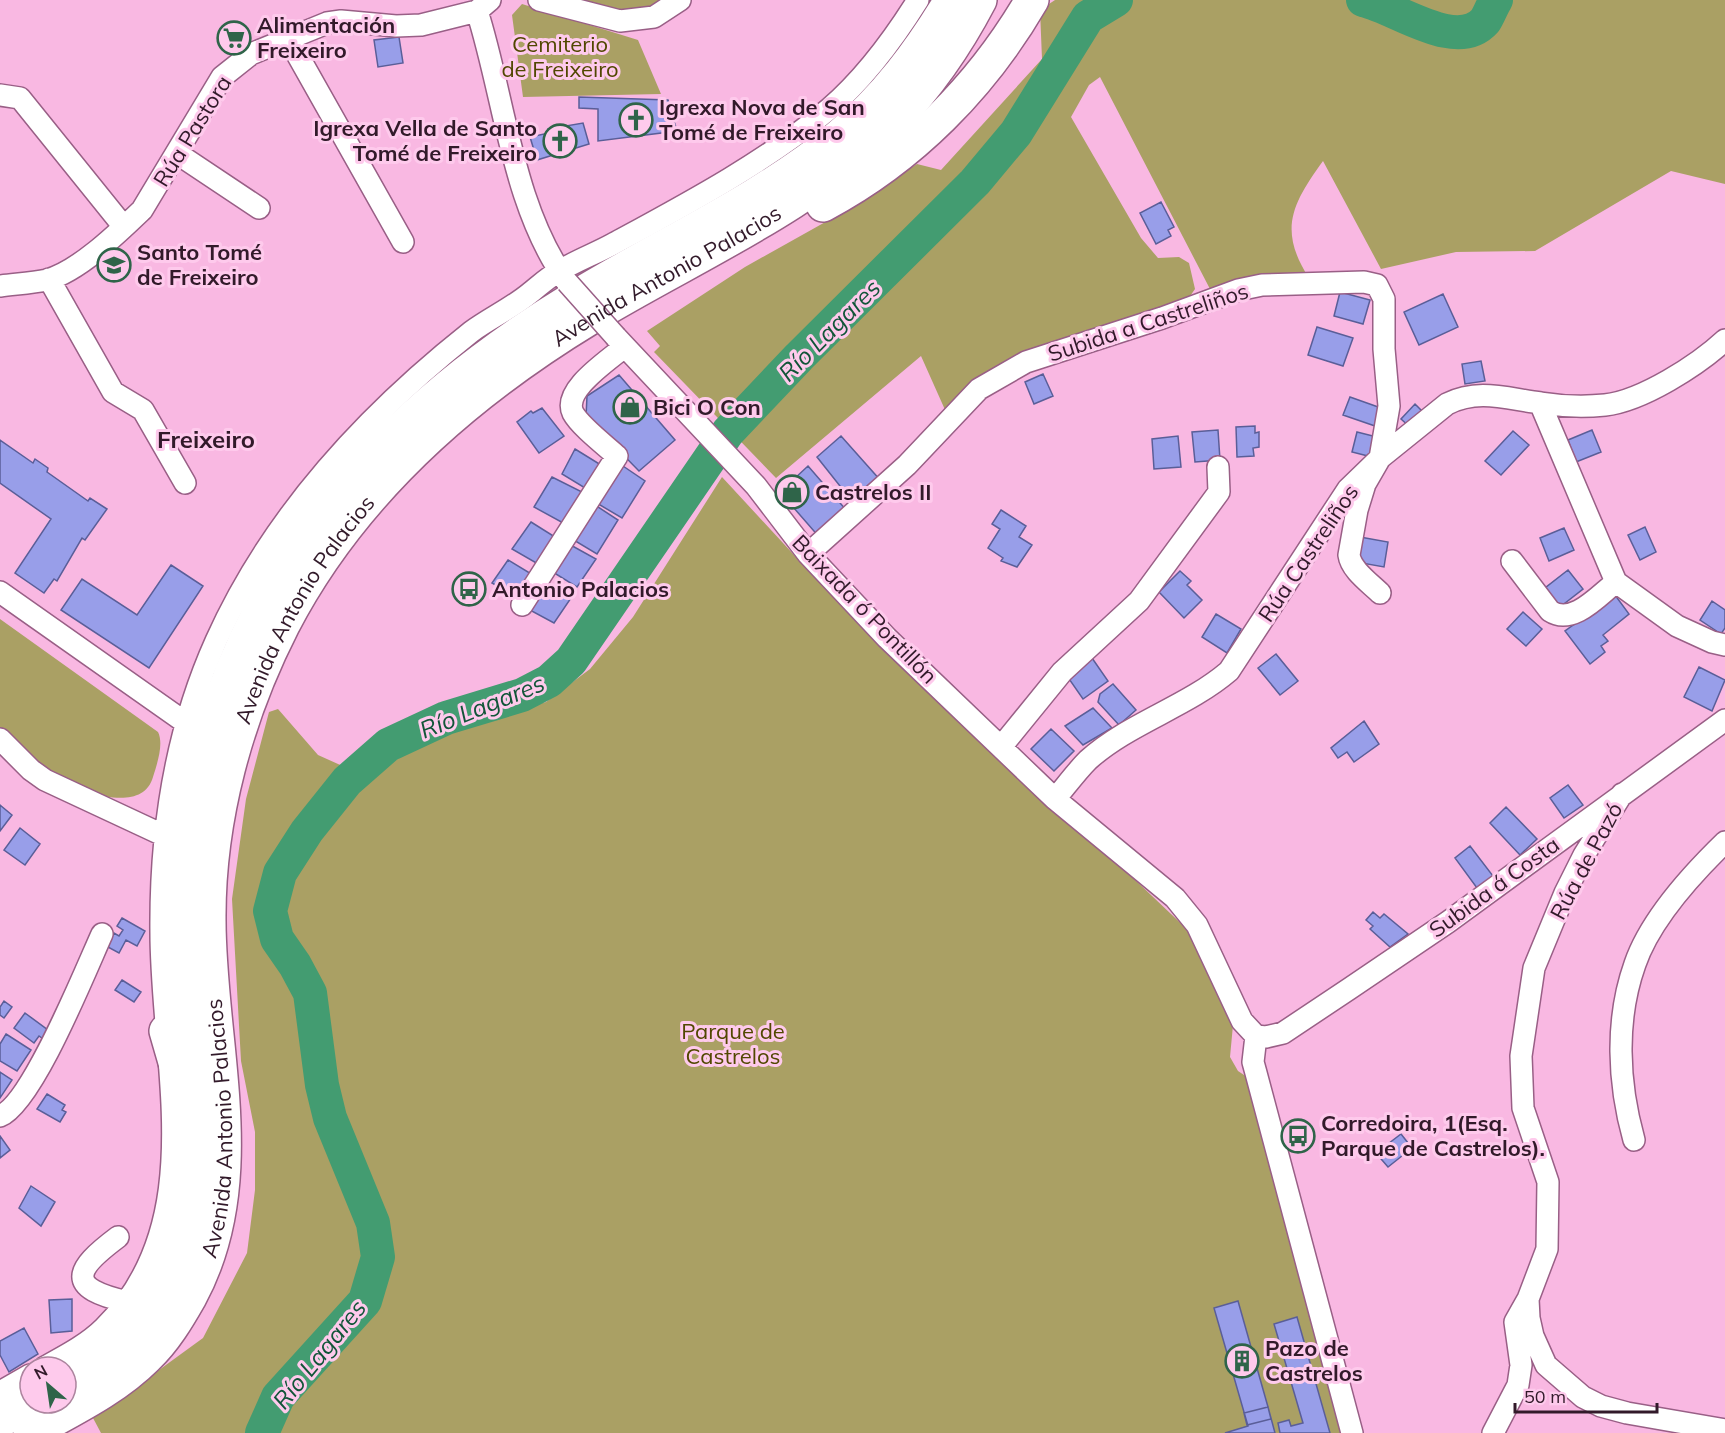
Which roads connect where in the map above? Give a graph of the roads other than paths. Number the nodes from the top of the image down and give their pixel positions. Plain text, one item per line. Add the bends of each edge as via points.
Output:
1 (538, 0) edge
2 (680, 0) edge
3 (918, 0) edge
4 (951, 0) edge
5 (980, 0) edge
6 (1032, 0) edge
7 (483, 6) edge
8 (288, 38) junction
9 (0, 96) edge
10 (178, 154) junction
11 (260, 208) dead end
12 (124, 227) junction
13 (403, 242) dead end
14 (687, 263) junction
15 (563, 276) junction
16 (49, 279) junction
17 (0, 286) edge
18 (1725, 340) edge
19 (620, 342) junction
20 (1540, 403) junction
21 (1380, 458) junction
22 (1218, 467) dead end
23 (185, 483) dead end
24 (808, 554) junction
25 (1512, 561) dead end
26 (1616, 582) junction
27 (0, 592) edge
28 (1380, 593) dead end
29 (522, 605) dead end
30 (1725, 645) edge
31 (1725, 706) edge
32 (186, 723) junction
33 (1721, 723) edge
34 (0, 739) edge
35 (1001, 747) junction
36 (1622, 794) junction
37 (1055, 799) junction
38 (165, 836) junction
39 (1725, 842) edge
40 (102, 934) dead end
41 (166, 1031) junction
42 (1256, 1036) junction
43 (196, 1097) junction
44 (0, 1116) edge
45 (1634, 1140) dead end
46 (118, 1237) dead end
47 (1528, 1299) junction
48 (128, 1302) junction
49 (64, 1355) edge
50 (78, 1378) edge
51 (18, 1382) edge
52 (0, 1392) edge
53 (18, 1411) edge
54 (0, 1421) edge
55 (1725, 1430) edge
56 (30, 1433) edge
57 (1352, 1433) edge
58 (1493, 1433) edge

1 - 2 street via 620,21 654,17
3 - 15 street via 864,74 830,107 786,141
4 - 43 main road, Avenida Antonio Palacios via 891,86 840,135 770,185 576,296 499,346 389,439 314,527 279,579 245,641 216,715 197,788 189,834 183,924
5 - 14 main road, Avenida Antonio Palacios via 955,45 917,96 869,145 791,202
6 - 14 main road via 969,92 913,145 843,195 751,243
7 - 8 street, Rúa Pastora via 421,25 341,21
7 - 15 street, Baixada ó Pontillón via 526,197 540,238
8 - 10 street, Rúa Pastora via 251,54 222,77
8 - 13 street
9 - 12 street via 20,98
10 - 11 street
10 - 12 street, Rúa Pastora via 142,210
12 - 16 street, Rúa Pastora via 96,253
14 - 56 main road, Avenida Antonio Palacios via 549,344 444,423 381,485 344,530 286,620 242,722 215,837 208,920 225,1183 216,1234 202,1275 178,1319 149,1356 107,1390
15 - 19 street, Baixada ó Pontillón, bridge
15 - 32 street via 477,328 410,382 323,470 247,581 215,642
16 - 17 street, Rúa Pastora
16 - 23 street via 113,392 144,410
18 - 20 street, Rúa Castreliños via 1656,388 1606,405
19 - 24 street, Baixada ó Pontillón via 750,480
19 - 29 street via 574,390 570,402 574,415 617,456
20 - 21 street, Rúa Castreliños via 1484,394 1460,398
20 - 26 street
21 - 24 street, Subida a Castreliños via 1389,406 1384,299 1377,285 1364,282 1254,287 1026,362 1004,373 979,389 907,465
21 - 28 street, Subida a Castreliños via 1365,484 1349,555 1357,571
21 - 37 street, Rúa Castreliños via 1348,489 1230,671 1108,746 1089,760
22 - 35 street via 1219,492 1139,601 1062,672
24 - 35 street, Baixada ó Pontillón via 886,638
25 - 26 street via 1557,616 1576,612
26 - 30 street via 1677,626
27 - 32 street
31 - 33 street
32 - 38 street
33 - 36 street, Subida á Costa
34 - 38 street via 45,780
35 - 37 street, Baixada ó Pontillón
36 - 42 street, Subida á Costa via 1448,922 1294,1026 1274,1036
36 - 47 street, Rúa de Pazó via 1579,864 1534,968 1521,1056 1523,1108 1548,1182 1547,1249
37 - 42 street, Baixada ó Pontillón via 1182,907 1197,925 1242,1021
38 - 41 street via 160,936
39 - 45 street via 1677,894 1635,962 1621,1031 1624,1106
40 - 44 street via 46,1054 9,1111
41 - 43 main road via 177,1069
41 - 48 street via 173,1176 164,1225 146,1273
42 - 57 street via 1253,1062
43 - 50 main road, Avenida Antonio Palacios via 196,1184 189,1228 175,1268 156,1304 131,1335
46 - 48 street via 91,1257 82,1270 83,1281 94,1293
47 - 55 street, Rúa de Pazó via 1533,1336 1546,1365 1583,1397 1627,1413
47 - 58 street via 1515,1322 1521,1365 1518,1385
48 - 49 street via 102,1331
51 - 52 street
53 - 54 main road

